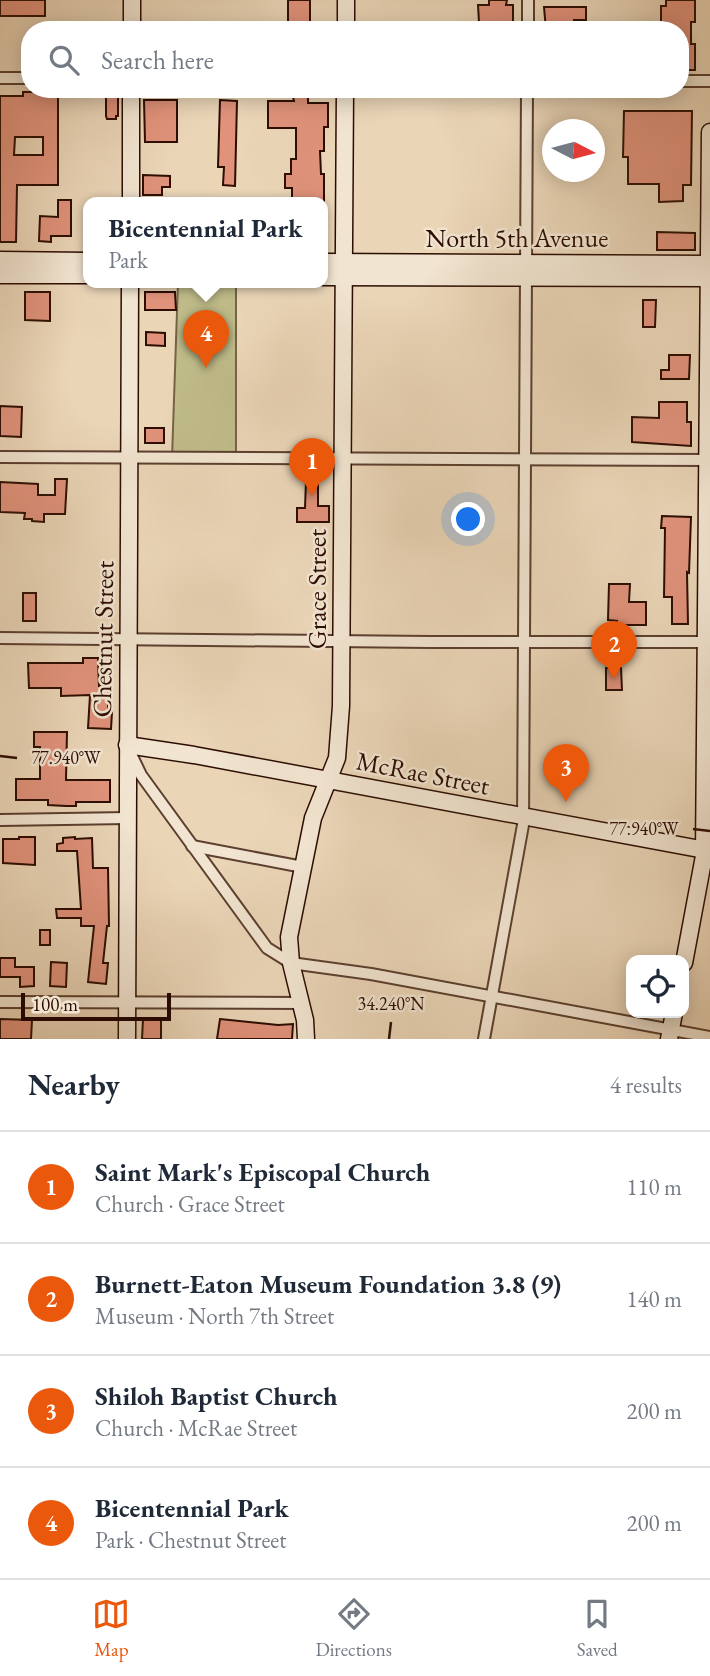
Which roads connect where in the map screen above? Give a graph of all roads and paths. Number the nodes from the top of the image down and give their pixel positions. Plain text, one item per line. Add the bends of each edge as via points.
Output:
1 (132, 0) edge
2 (346, 0) edge
3 (528, 0) edge
4 (132, 21) edge
5 (346, 21) edge
6 (528, 21) edge
7 (0, 78) edge
8 (21, 78) edge
9 (689, 81) edge
10 (710, 81) edge
11 (131, 98) edge
12 (345, 98) edge
13 (527, 98) edge
14 (710, 132) edge
15 (131, 197) edge
16 (0, 260) edge
17 (83, 261) edge
18 (328, 264) edge
19 (345, 270) junction
20 (525, 270) junction
21 (709, 271) edge
22 (0, 275) edge
23 (83, 275) edge
24 (328, 275) edge
25 (130, 288) edge
26 (0, 457) edge
27 (129, 459) junction
28 (343, 459) junction
29 (709, 460) edge
30 (526, 461) junction
31 (0, 638) edge
32 (128, 640) junction
33 (341, 640) junction
34 (523, 642) junction
35 (708, 642) edge
36 (127, 745) junction
37 (328, 781) junction
38 (524, 817) junction
39 (128, 818) junction
40 (0, 820) edge
41 (192, 846) junction
42 (708, 846) edge
43 (303, 867) junction
44 (686, 955) edge
45 (291, 963) junction
46 (492, 997) junction
47 (0, 1002) edge
48 (127, 1003) junction
49 (301, 1003) junction
50 (670, 1035) edge
51 (710, 1037) edge
52 (127, 1039) edge
53 (306, 1039) edge
54 (484, 1039) edge

1 - 4 street
2 - 5 street
3 - 6 street
7 - 8 street
9 - 10 street
11 - 15 street
12 - 19 street, Grace Street
13 - 20 street
14 - 21 street
16 - 17 street
18 - 19 street, North 5th Avenue
19 - 20 street, North 5th Avenue
19 - 24 street
19 - 28 street, Grace Street
20 - 21 street, North 5th Avenue
20 - 30 street
21 - 29 street
22 - 23 street
25 - 27 street, Chestnut Street
26 - 27 street
27 - 28 street
27 - 32 street, Chestnut Street
28 - 30 street
28 - 33 street, Grace Street
29 - 30 street
29 - 35 street
30 - 34 street
31 - 32 street
32 - 33 street
32 - 36 street, Chestnut Street
33 - 34 street
33 - 37 street, Grace Street via 340,738
34 - 35 street
34 - 38 street
35 - 42 street
36 - 37 street, McRae Street
36 - 39 street, Chestnut Street
36 - 41 street via 141,775
37 - 38 street, McRae Street
37 - 43 street, Grace Street via 313,818
38 - 42 street, McRae Street
38 - 46 street
39 - 40 street
39 - 48 street, Chestnut Street
41 - 43 street
41 - 45 street via 267,948
42 - 44 street
43 - 45 street, Grace Street via 289,937
45 - 46 street
45 - 49 street, Grace Street
46 - 50 street
46 - 54 street
47 - 48 street
48 - 49 street
48 - 52 street, Chestnut Street
49 - 53 street, Grace Street
50 - 51 street

